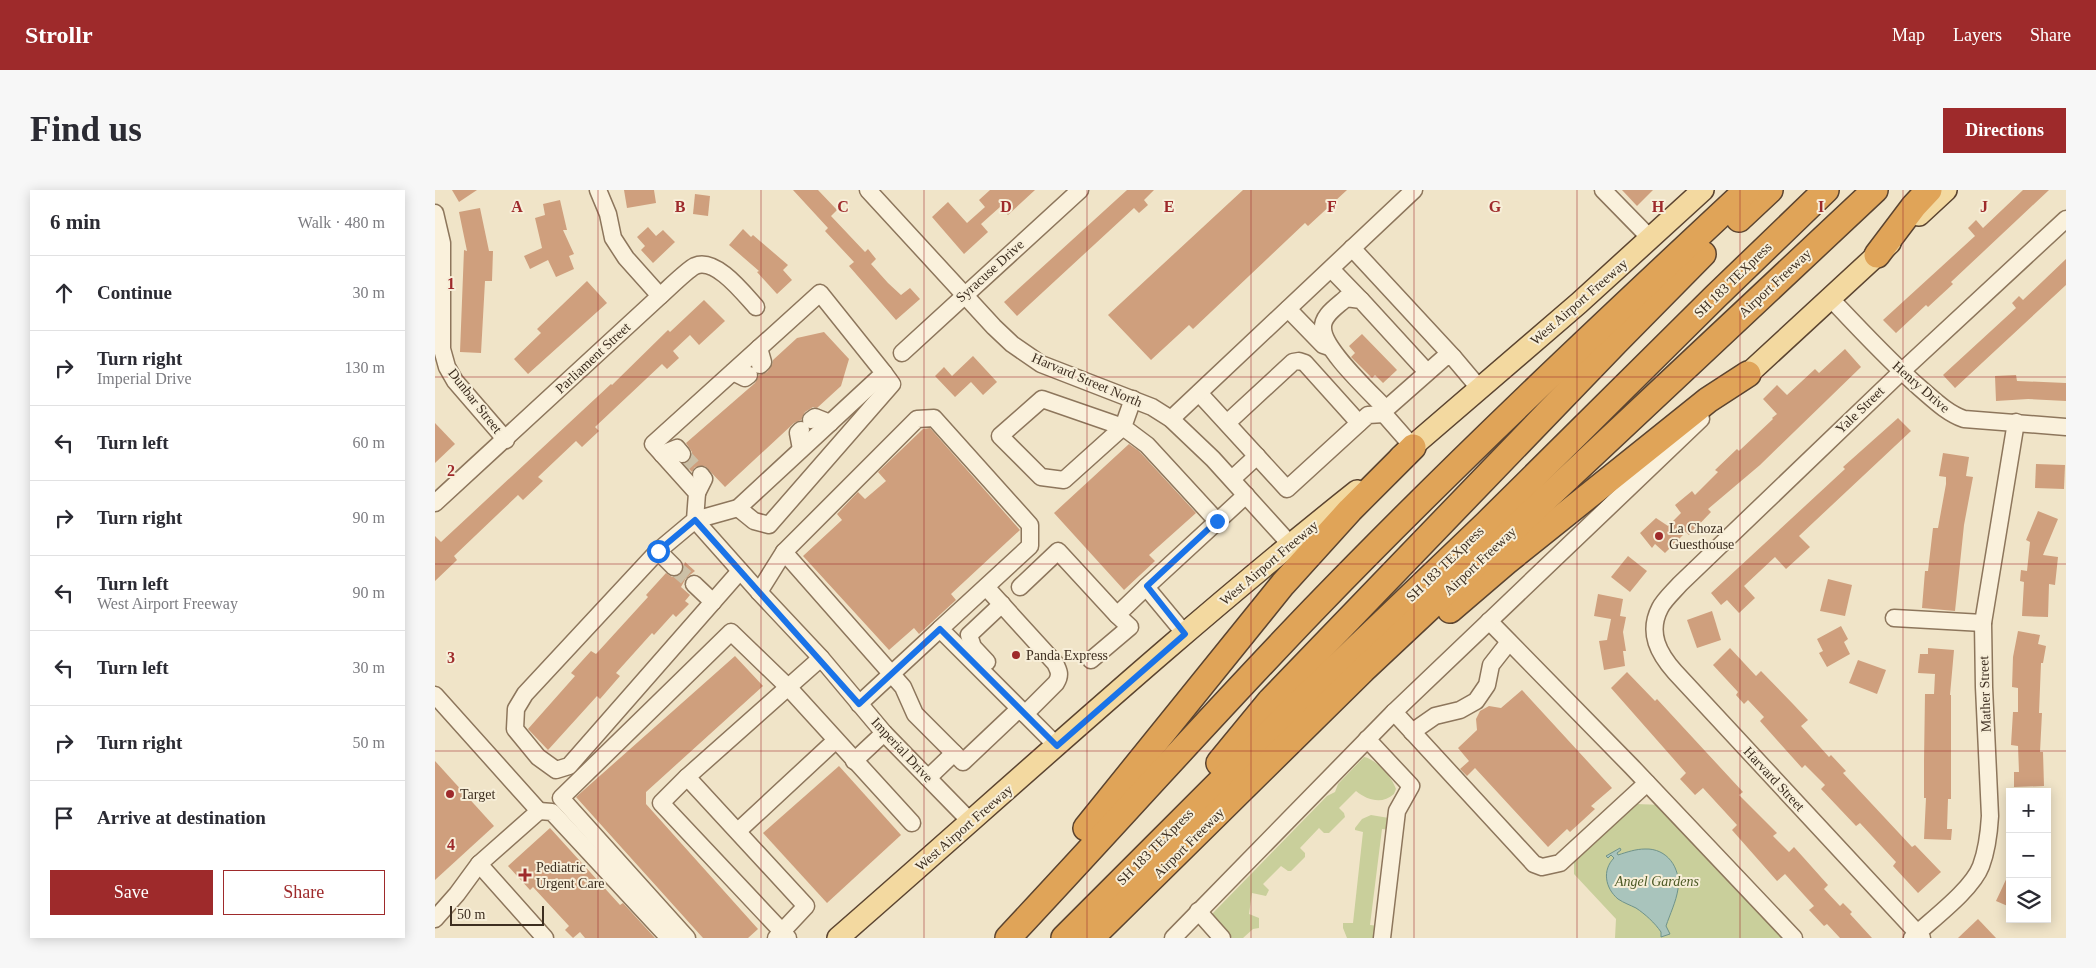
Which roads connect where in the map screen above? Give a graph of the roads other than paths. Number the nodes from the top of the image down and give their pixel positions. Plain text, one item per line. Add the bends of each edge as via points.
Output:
1 (598, 190) edge
2 (868, 190) edge
3 (1079, 190) edge
4 (1414, 190) edge
5 (1603, 190) edge
6 (1703, 190) edge
7 (1747, 190) edge
8 (1770, 190) edge
9 (1807, 190) edge
10 (1826, 190) edge
11 (1875, 190) edge
12 (1929, 190) edge
13 (1946, 190) edge
14 (435, 213) edge
15 (2066, 219) edge
16 (1651, 239) junction
17 (1352, 248) junction
18 (1877, 254) junction
19 (1331, 269) junction
20 (964, 295) junction
21 (660, 296) junction
22 (1830, 298) junction
23 (1361, 300) junction
24 (756, 307) dead end
25 (1288, 309) junction
26 (1329, 346) junction
27 (759, 348) junction
28 (902, 354) dead end
29 (1453, 357) junction
30 (747, 370) junction
31 (1427, 372) junction
32 (1901, 372) junction
33 (884, 373) junction
34 (1748, 374) junction
35 (1481, 389) junction
36 (1199, 393) junction
37 (1133, 399) junction
38 (1385, 412) junction
39 (1171, 419) junction
40 (2016, 422) junction
41 (829, 423) junction
42 (1359, 423) junction
43 (1227, 424) junction
44 (1123, 428) junction
45 (2066, 428) edge
46 (506, 440) junction
47 (1413, 447) junction
48 (801, 449) junction
49 (662, 454) junction
50 (682, 454) dead end
51 (1257, 456) junction
52 (701, 475) dead end
53 (1231, 479) junction
54 (697, 493) junction
55 (1246, 495) junction
56 (435, 504) edge
57 (738, 508) junction
58 (695, 520) junction
59 (1217, 521) junction
60 (1290, 544) junction
61 (658, 551) junction
62 (784, 552) junction
63 (674, 567) tunnel mouth
64 (740, 570) junction
65 (693, 584) tunnel mouth
66 (1147, 586) junction
67 (986, 587) junction
68 (1020, 587) dead end
69 (759, 592) junction
70 (713, 602) junction
71 (1002, 604) junction
72 (1660, 607) joint
73 (1117, 615) junction
74 (1894, 618) dead end
75 (1489, 621) junction
76 (1983, 623) junction
77 (940, 629) junction
78 (1185, 634) junction
79 (1509, 642) junction
80 (821, 658) junction
81 (1091, 660) dead end
82 (1363, 670) junction
83 (891, 673) junction
84 (788, 687) junction
85 (435, 695) edge
86 (859, 704) junction
87 (1026, 710) junction
88 (1394, 712) junction
89 (1412, 732) junction
90 (884, 734) junction
91 (1367, 739) junction
92 (835, 741) junction
93 (1057, 746) junction
94 (954, 753) junction
95 (854, 761) junction
96 (1213, 770) junction
97 (687, 777) junction
98 (928, 778) junction
99 (1647, 783) junction
100 (539, 811) junction
101 (971, 822) junction
102 (912, 823) dead end
103 (1204, 828) junction
104 (738, 831) junction
105 (479, 864) junction
106 (1198, 911) junction
107 (435, 919) edge
108 (783, 936) edge
109 (1917, 936) edge
110 (545, 938) edge
111 (669, 938) edge
112 (687, 938) edge
113 (838, 938) edge
114 (1000, 938) edge
115 (1008, 938) edge
116 (1046, 938) edge
117 (1064, 938) edge
118 (1091, 938) edge
119 (1116, 938) edge
120 (1173, 938) edge
121 (1222, 938) edge
122 (1382, 938) edge
123 (1794, 938) edge

1 - 21 street via 613,238
2 - 20 street, Harvard Street North
3 - 20 street, Syracuse Drive
4 - 17 street
5 - 16 street
6 - 16 main road, West Airport Freeway
7 - 115 highway via 1404,517 1215,713
8 - 96 highway via 1617,341 1269,701
9 - 96 highway, SH 183 TEXpress via 1469,525
10 - 117 highway, SH 183 TEXpress via 1301,701
11 - 82 highway, Airport Freeway
12 - 18 highway
13 - 18 main road
14 - 46 street, Dunbar Street via 441,232 442,349 447,367 455,381
15 - 32 street, Yale Street
16 - 35 main road, West Airport Freeway
17 - 19 street
17 - 29 street
18 - 22 main road
19 - 23 street
19 - 25 street
20 - 28 street, Syracuse Drive
20 - 37 street, Harvard Street North via 1028,356
21 - 24 street, Parliament Street via 696,266 707,266 722,272
21 - 46 street, Parliament Street
22 - 32 street, Henry Drive
22 - 34 main road
23 - 26 street via 1346,298 1326,317 1322,327
23 - 31 street
25 - 26 street via 1323,345
25 - 36 street
26 - 38 street
27 - 30 street
27 - 30 street via 763,362
27 - 33 street via 821,293
29 - 31 street via 1445,357
29 - 35 street
30 - 49 street via 653,444
31 - 38 street
32 - 40 street, Henry Drive via 1957,417
32 - 72 street, Yale Street via 1680,584
33 - 41 street
33 - 57 street via 892,384 769,526 754,521
34 - 75 street
34 - 82 highway via 1708,400 1506,562 1425,632
35 - 47 main road, West Airport Freeway
36 - 39 street
36 - 43 street
37 - 39 street, Harvard Street North
37 - 44 street
38 - 42 street via 1368,415
38 - 47 street
39 - 53 street, Harvard Street North
40 - 45 street, Henry Drive
40 - 76 street, Mather Street
41 - 48 street
41 - 48 street via 815,417 806,425 798,433
42 - 43 street via 1299,361 1293,362
42 - 51 street via 1287,489
43 - 51 street
44 - 44 street via 1042,399 1000,436 1041,477 1063,480
44 - 59 street via 1147,445
46 - 56 street, Parliament Street
47 - 60 main road, West Airport Freeway
47 - 114 highway via 1349,510 1283,584 1031,894
48 - 57 street
49 - 50 street via 677,448
49 - 54 street
51 - 53 street
52 - 54 street via 705,479
53 - 55 street, Harvard Street North
54 - 58 street
55 - 59 street
55 - 60 street, Harvard Street North
57 - 58 street
58 - 61 street
58 - 64 street, Imperial Drive
59 - 66 street
60 - 78 main road, West Airport Freeway
61 - 63 street
61 - 70 street via 525,694 516,709 515,730 538,757 556,770 569,766
62 - 67 street via 917,419 934,418 1030,525 1030,546
62 - 69 street
62 - 83 street
64 - 69 street, Imperial Drive
64 - 70 street
65 - 70 street
66 - 73 street
66 - 78 street
67 - 71 street
67 - 77 street
68 - 73 street via 1058,552
69 - 80 street, Imperial Drive
71 - 87 street via 972,630 970,641
71 - 87 street via 1060,672 1057,683
72 - 109 street, Harvard Street via 1655,622 1655,639 1664,659
73 - 81 street via 1130,627
74 - 76 street
75 - 79 street
75 - 88 street
76 - 109 street, Mather Street via 1991,816 1989,836 1975,878
77 - 83 street
77 - 87 street
78 - 93 main road, West Airport Freeway
79 - 89 street via 1491,665 1487,685 1476,701 1460,710 1435,716
79 - 99 street
80 - 84 street
80 - 86 street, Imperial Drive
82 - 103 highway, Airport Freeway
83 - 86 street
83 - 94 street via 903,687 915,714
84 - 92 street
84 - 97 street
84 - 112 street via 731,632 561,798
85 - 100 street
86 - 90 street, Imperial Drive
87 - 93 street
87 - 94 street via 963,762
88 - 89 street
88 - 91 street
89 - 99 street via 1535,864 1542,867 1560,863
90 - 95 street
90 - 98 street, Imperial Drive
91 - 106 street
91 - 122 street via 1411,786 1397,811
92 - 95 street
92 - 104 street
93 - 101 main road, West Airport Freeway
94 - 98 street
95 - 102 street
96 - 116 highway, SH 183 TEXpress
97 - 104 street
97 - 108 street via 661,803
98 - 101 street, Imperial Drive
99 - 123 street
100 - 105 street
100 - 111 street via 551,812
101 - 113 main road, West Airport Freeway
103 - 118 highway, Airport Freeway
103 - 119 highway via 1151,901
104 - 108 street via 806,906
105 - 107 street
105 - 110 street
106 - 120 street
106 - 121 street

